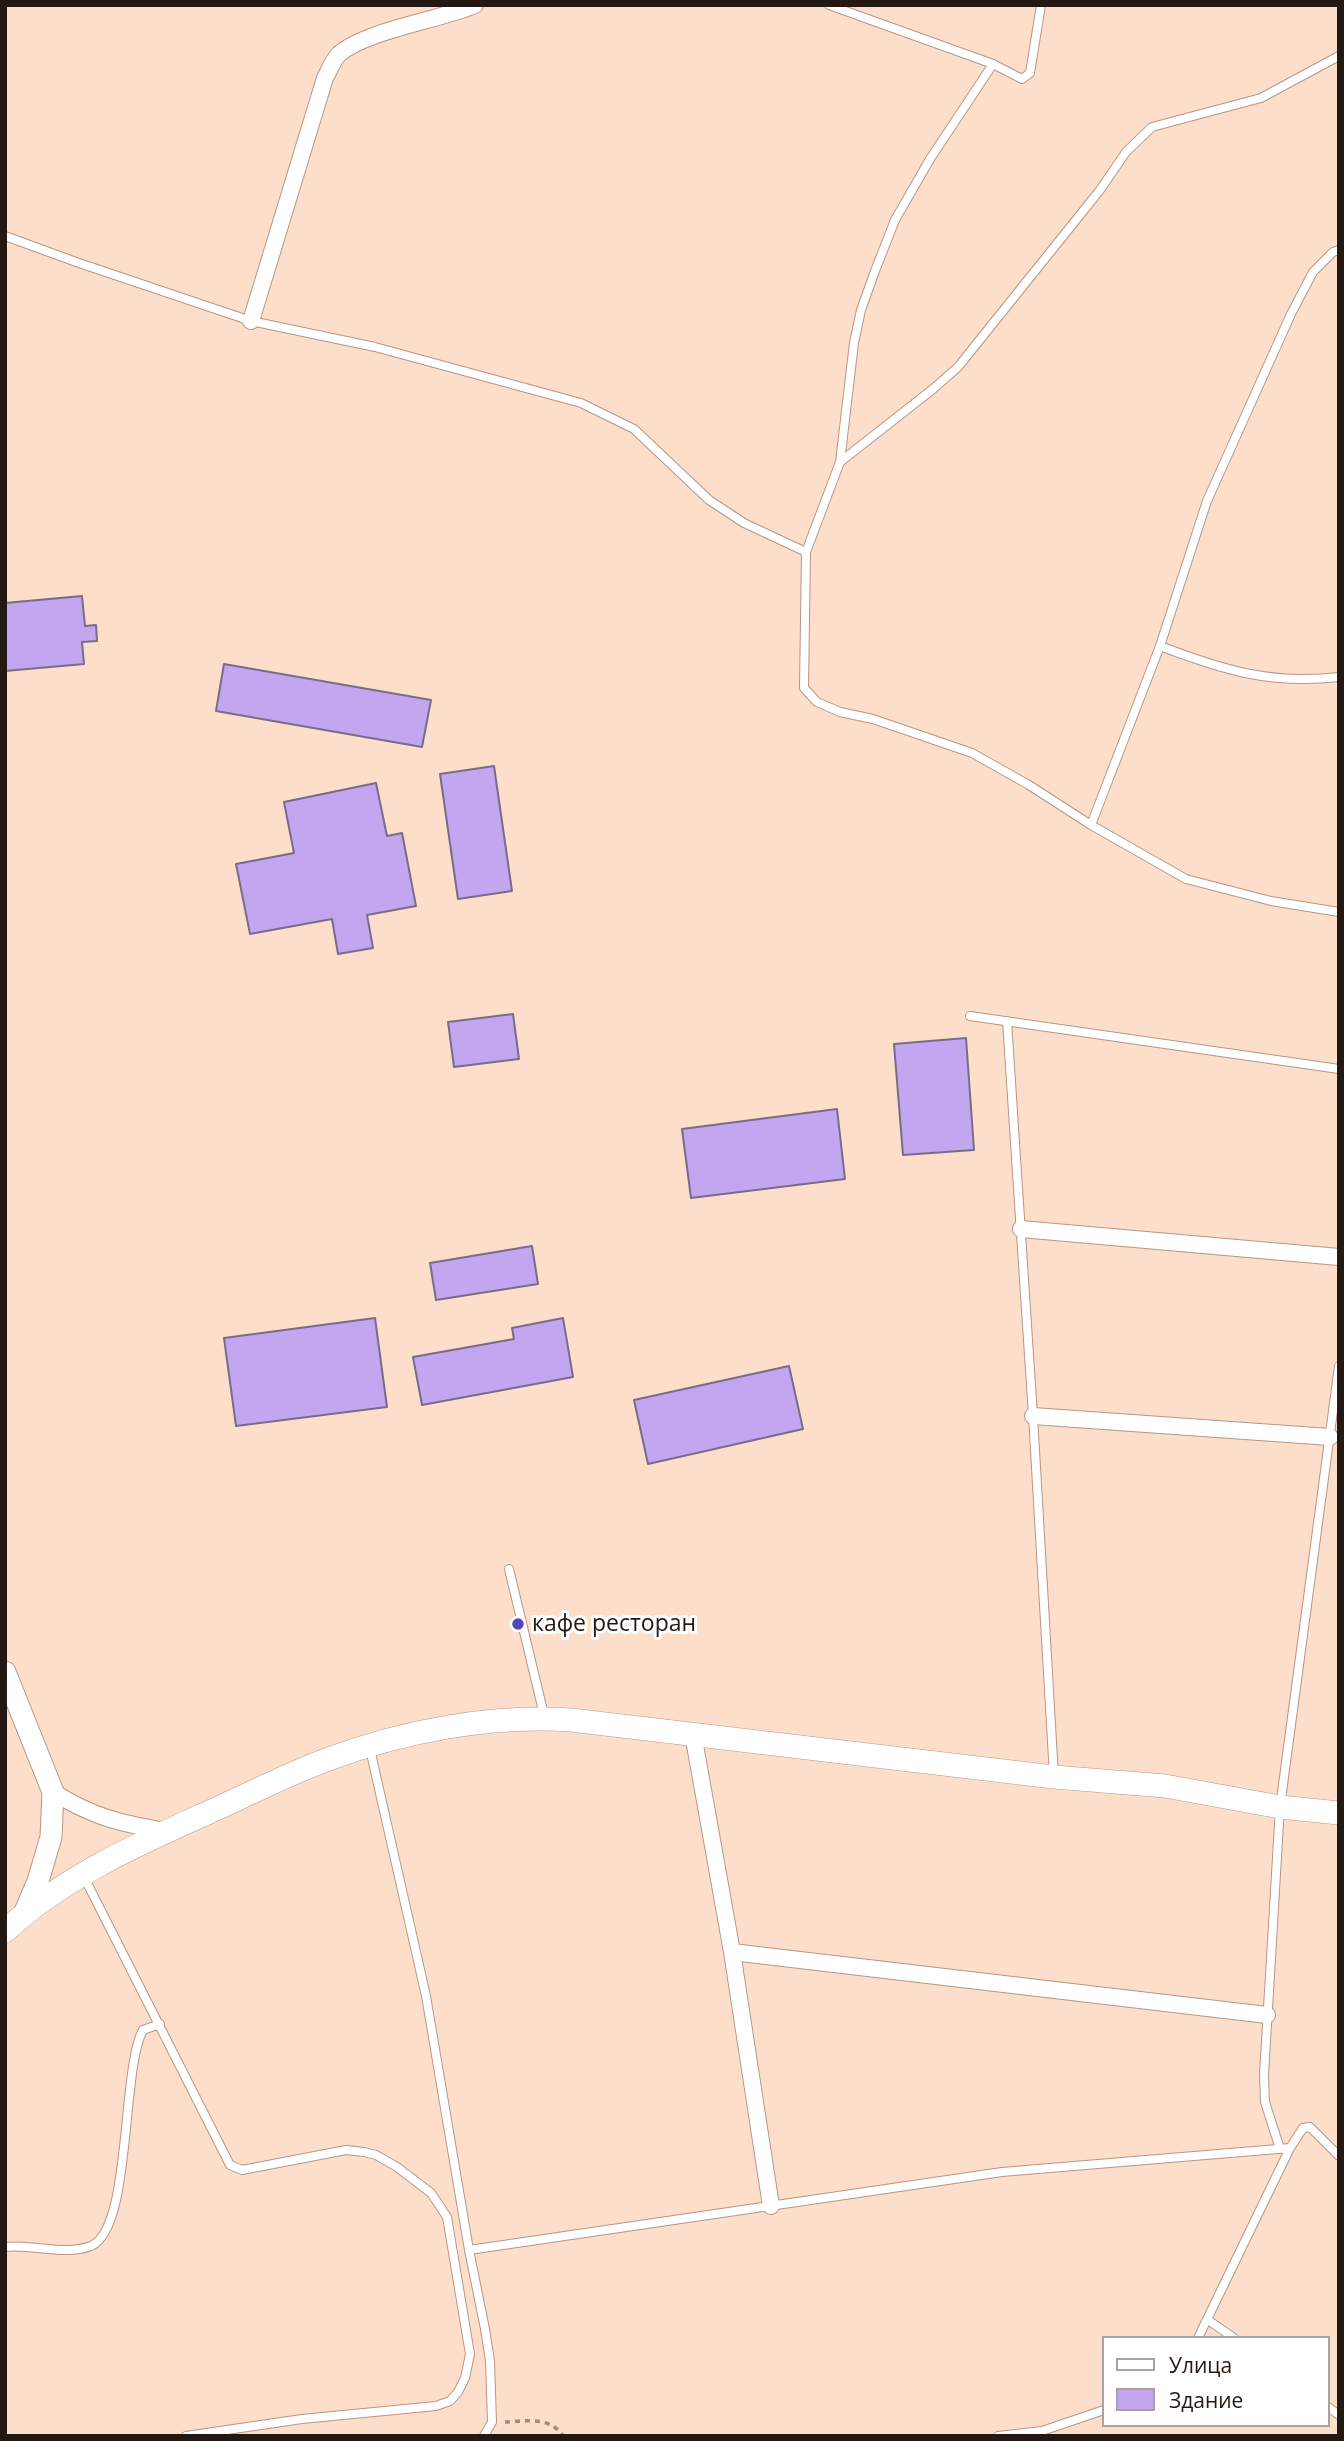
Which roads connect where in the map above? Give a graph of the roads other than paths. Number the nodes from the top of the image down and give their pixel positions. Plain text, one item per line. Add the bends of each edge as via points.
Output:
1 (475, 5) edge
2 (829, 5) edge
3 (1041, 5) edge
4 (1339, 56) edge
5 (993, 64) junction
6 (5, 236) edge
7 (1339, 250) edge
8 (251, 321) junction
9 (840, 462) junction
10 (806, 552) junction
11 (1160, 646) junction
12 (1339, 677) edge
13 (1091, 825) junction
14 (1339, 912) edge
15 (970, 1016) dead end
16 (1007, 1021) junction
17 (1339, 1069) edge
18 (1021, 1229) junction
19 (1339, 1257) edge
20 (1339, 1366) edge
21 (1033, 1416) junction
22 (1330, 1437) junction
23 (509, 1569) dead end
24 (5, 1672) edge
25 (545, 1718) junction
26 (694, 1734) junction
27 (370, 1745) junction
28 (1054, 1777) junction
29 (53, 1792) junction
30 (1280, 1808) junction
31 (1339, 1813) edge
32 (165, 1831) junction
33 (82, 1874) junction
34 (24, 1914) junction
35 (5, 1931) edge
36 (732, 1952) junction
37 (1266, 2015) junction
38 (160, 2024) junction
39 (1290, 2148) junction
40 (1280, 2149) junction
41 (1339, 2156) edge
42 (771, 2206) junction
43 (5, 2247) edge
44 (469, 2250) junction
45 (1208, 2320) junction
46 (1199, 2336) edge
47 (1231, 2336) edge
48 (1102, 2411) edge
49 (186, 2436) edge
50 (484, 2436) edge
51 (998, 2436) edge

1 - 8 street via 367,38 340,54 332,65
2 - 5 lane
3 - 5 lane via 1027,78
4 - 9 lane via 1261,98 1152,127 1126,152 958,367
5 - 9 lane via 930,159 901,210 875,271 854,343
6 - 8 lane
7 - 11 lane via 1313,272 1207,500
8 - 10 lane via 375,347 581,403 634,429 721,508
9 - 10 lane
10 - 13 lane via 804,688 817,702 972,753
11 - 12 lane via 1257,677
11 - 13 lane
13 - 14 lane via 1185,878 1271,901
15 - 16 lane
16 - 17 lane
16 - 18 lane
18 - 19 street
18 - 21 lane
20 - 22 lane
21 - 22 street
21 - 28 lane
22 - 30 lane
23 - 25 lane
24 - 29 street
25 - 26 main road
25 - 27 main road via 452,1727
26 - 28 main road
26 - 36 street
27 - 32 main road via 324,1760
27 - 44 lane via 426,1996
28 - 30 main road via 1165,1786
29 - 32 street via 90,1814
29 - 34 street via 51,1838
30 - 31 main road
30 - 37 lane
32 - 33 main road
33 - 34 main road
33 - 38 lane
34 - 35 main road
36 - 37 street
36 - 42 street
37 - 40 lane via 1265,2102
38 - 43 lane via 143,2030 134,2051 127,2133 112,2217 103,2236 93,2245 67,2250
38 - 49 lane via 230,2165 242,2170 346,2150 364,2152 397,2167 431,2193 447,2217 470,2354 458,2392 436,2406
39 - 40 lane
39 - 41 lane via 1303,2128 1310,2127
39 - 45 lane
40 - 42 lane via 1002,2172
42 - 44 lane
44 - 50 lane via 488,2350 492,2423
45 - 46 lane
45 - 47 lane
48 - 51 lane via 1042,2431

